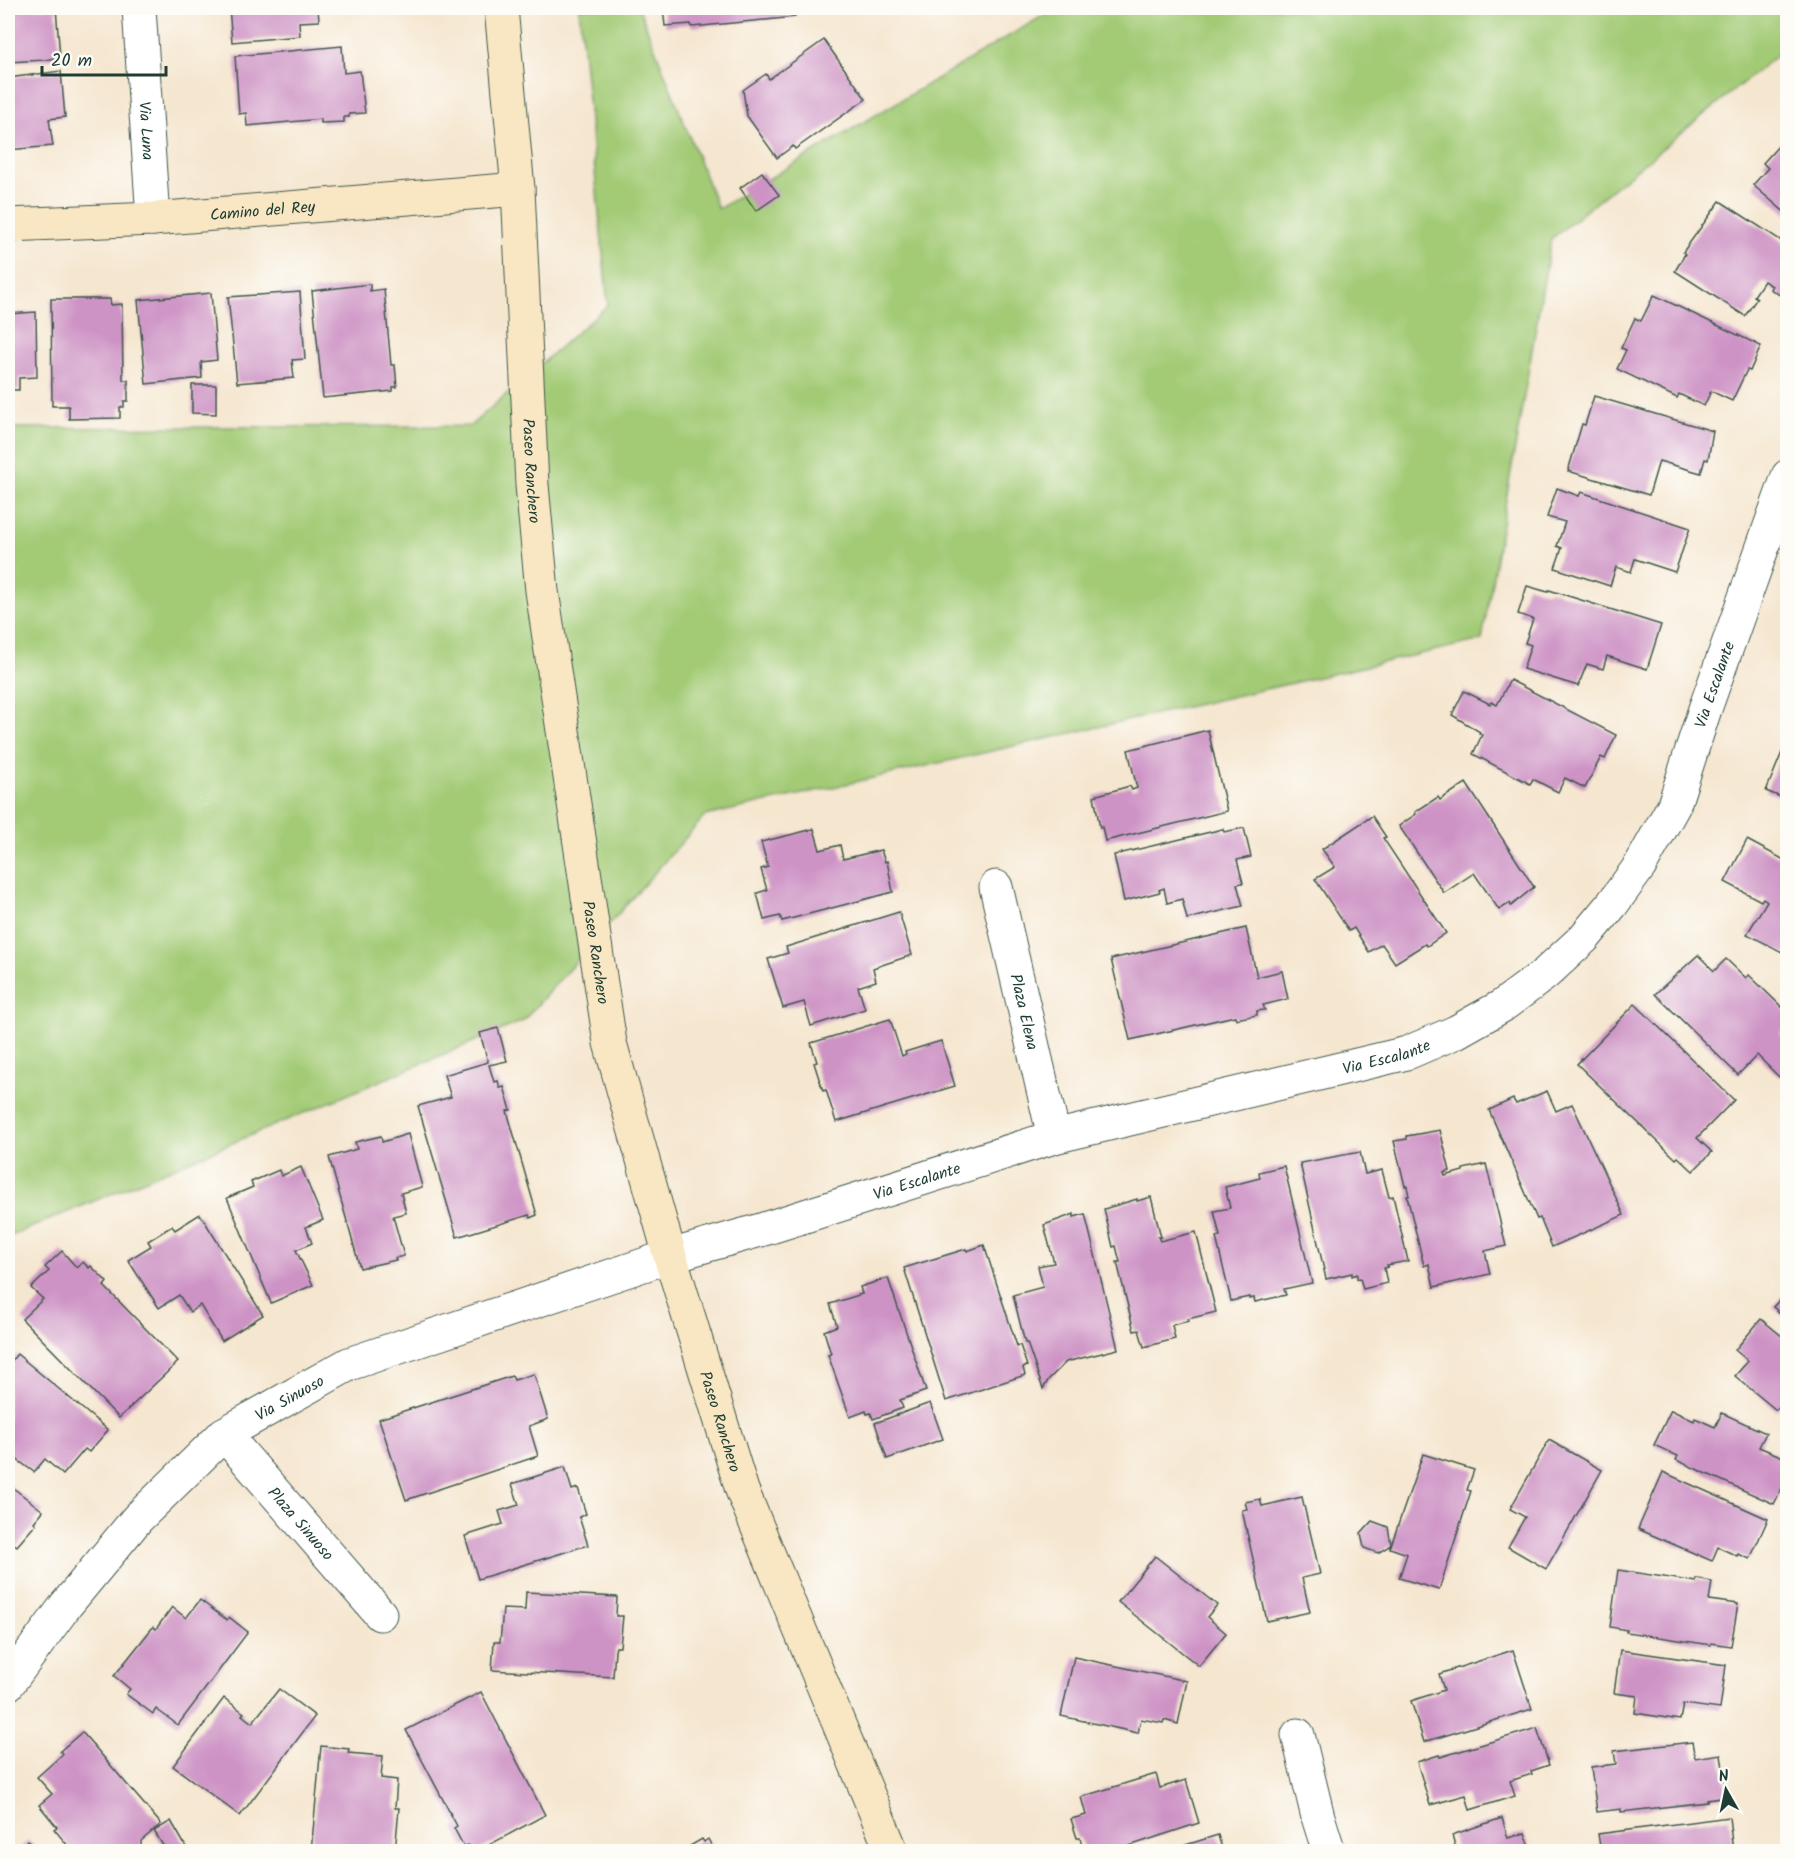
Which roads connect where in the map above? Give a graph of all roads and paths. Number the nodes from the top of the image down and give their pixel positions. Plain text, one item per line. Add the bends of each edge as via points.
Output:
1 (139, 8) edge
2 (501, 8) edge
3 (518, 189) junction
4 (153, 219) junction
5 (8, 225) edge
6 (1788, 476) edge
7 (996, 887) dead end
8 (1054, 1137) junction
9 (670, 1256) junction
10 (224, 1434) junction
11 (380, 1614) dead end
12 (8, 1684) edge
13 (1298, 1735) dead end
14 (892, 1851) edge
15 (1329, 1851) edge

1 - 4 street, Via Luna
2 - 3 main road, Paseo Ranchero
3 - 4 main road, Camino del Rey
3 - 9 main road, Paseo Ranchero via 532,485 542,591 610,1043
4 - 5 main road, Camino del Rey
6 - 8 street, Via Escalante via 1674,805 1640,866 1613,903 1584,938 1545,974 1502,1006 1407,1053
7 - 8 street, Plaza Elena
8 - 9 street, Via Escalante
9 - 10 street, Via Sinuoso via 349,1364
9 - 14 main road, Paseo Ranchero via 742,1490
10 - 11 street, Plaza Sinuoso
10 - 12 street, Via Sinuoso via 137,1519
13 - 15 street

